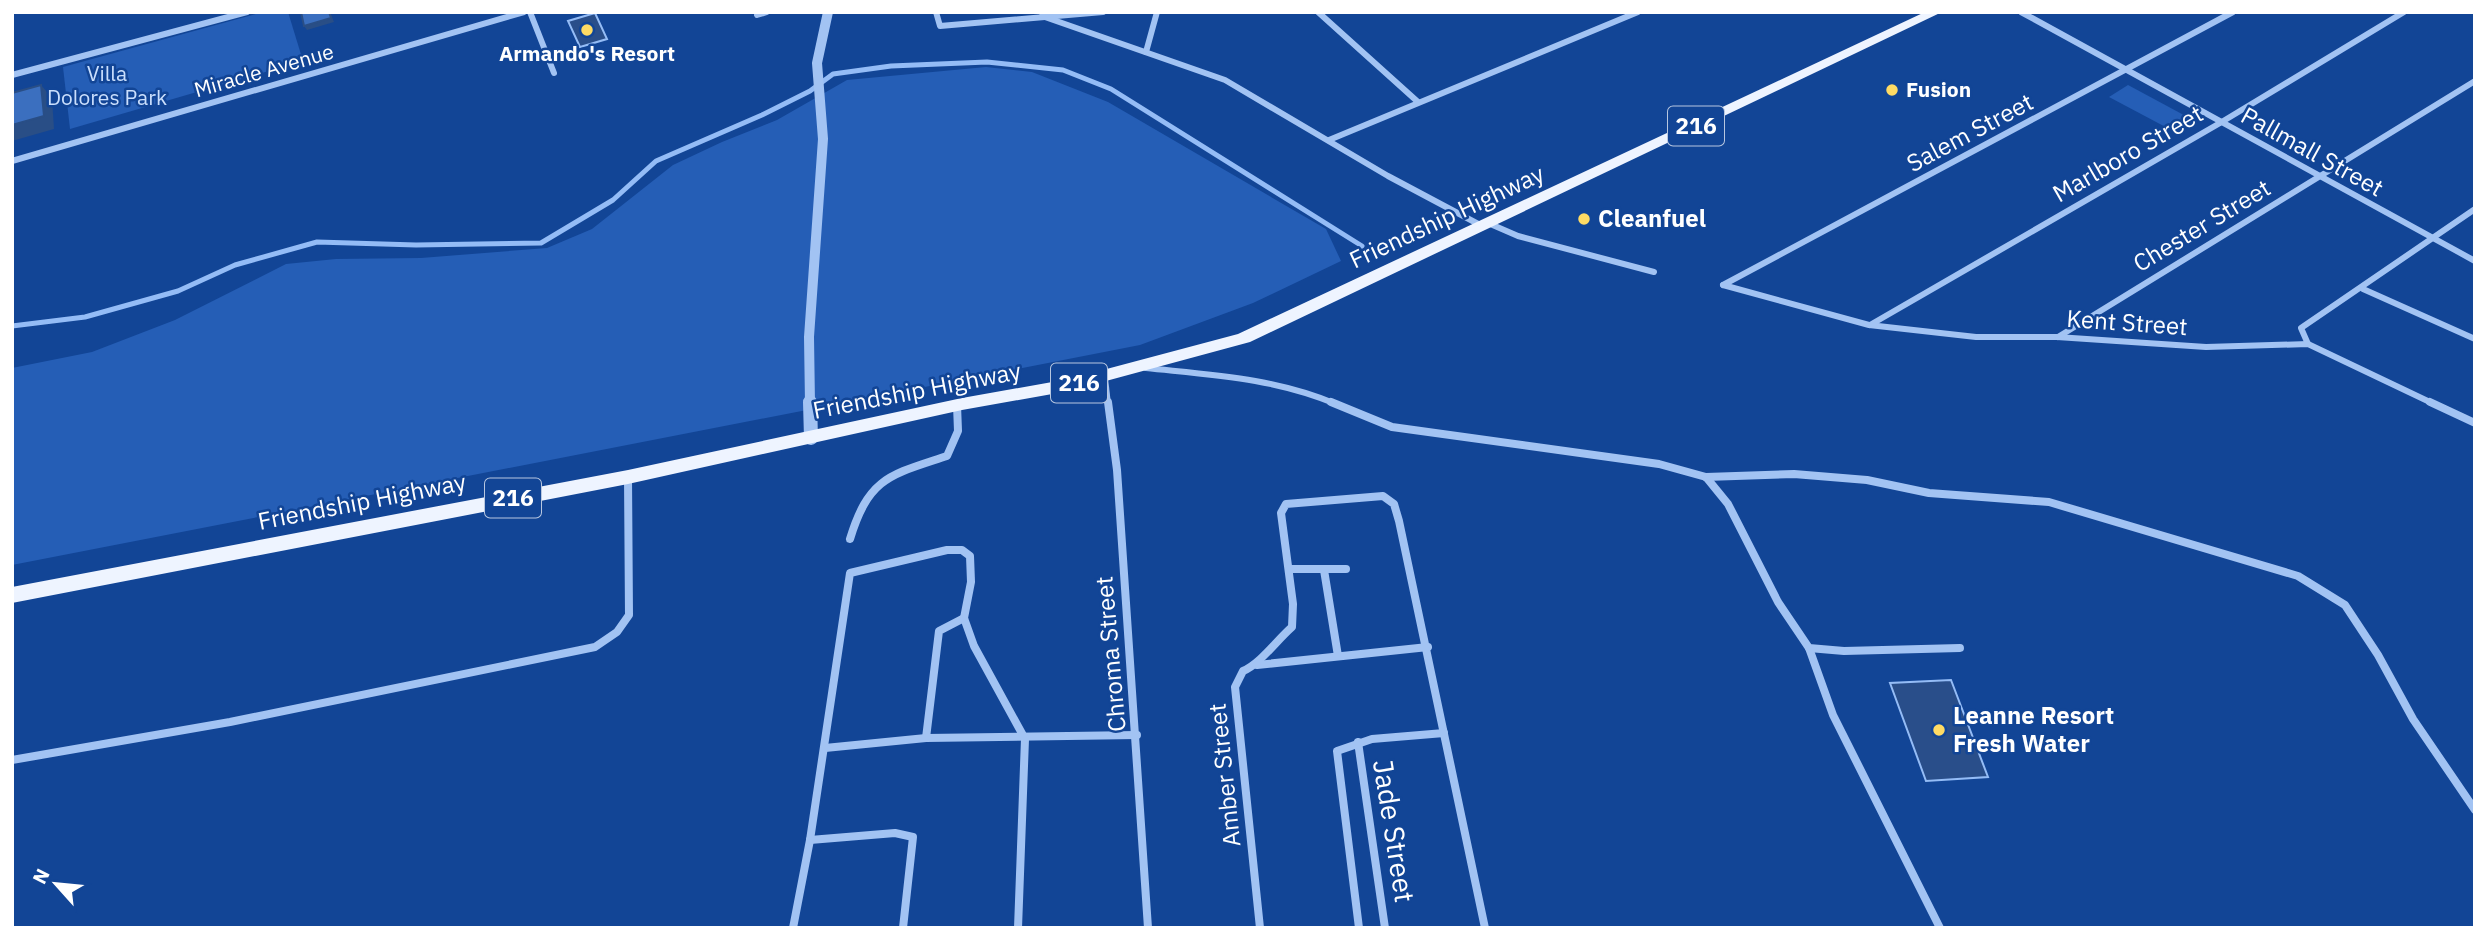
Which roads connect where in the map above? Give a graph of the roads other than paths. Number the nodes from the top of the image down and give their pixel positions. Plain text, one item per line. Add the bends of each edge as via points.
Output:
1 (247, 12) edge
2 (524, 12) edge
3 (530, 12) edge
4 (767, 12) edge
5 (936, 12) edge
6 (1102, 12) edge
7 (1157, 12) edge
8 (1318, 12) edge
9 (1638, 12) edge
10 (1936, 12) edge
11 (2021, 12) edge
12 (2233, 12) edge
13 (2404, 12) edge
14 (828, 13) edge
15 (757, 15) dead end
16 (1042, 16) junction
17 (1146, 52) junction
18 (817, 63) joint
19 (2126, 72) junction
20 (554, 73) dead end
21 (12, 75) edge
22 (2475, 81) edge
23 (1418, 102) junction
24 (2220, 123) junction
25 (1329, 140) junction
26 (12, 161) edge
27 (2320, 177) junction
28 (2475, 209) edge
29 (1485, 224) junction
30 (2430, 239) junction
31 (2475, 261) edge
32 (1654, 272) dead end
33 (1723, 285) joint
34 (2363, 289) junction
35 (1869, 325) junction
36 (2057, 337) junction
37 (2475, 340) edge
38 (2308, 344) junction
39 (1146, 368) junction
40 (1105, 378) junction
41 (957, 405) junction
42 (2475, 423) edge
43 (811, 438) junction
44 (628, 477) junction
45 (1706, 477) junction
46 (850, 539) dead end
47 (1289, 569) junction
48 (1346, 569) dead end
49 (1324, 570) junction
50 (12, 595) edge
51 (964, 618) junction
52 (1428, 647) junction
53 (1809, 648) junction
54 (1960, 648) dead end
55 (1338, 656) junction
56 (1256, 664) junction
57 (1444, 733) junction
58 (1137, 735) junction
59 (926, 738) junction
60 (1025, 739) junction
61 (1358, 742) junction
62 (825, 748) junction
63 (12, 760) edge
64 (2475, 810) edge
65 (810, 840) junction
66 (793, 928) edge
67 (903, 928) edge
68 (1017, 928) edge
69 (1148, 928) edge
70 (1260, 928) edge
71 (1359, 928) edge
72 (1385, 928) edge
73 (1485, 928) edge
74 (1940, 928) edge

1 - 21 street
2 - 26 street, Miracle Avenue
3 - 20 street
4 - 15 street
5 - 16 street via 940,26
6 - 16 street
7 - 17 street
8 - 23 street
9 - 23 street
10 - 29 main road, Friendship Highway / 216
11 - 19 street, Pallmall Street
12 - 19 street, Salem Street
13 - 24 street, Marlboro Street
14 - 18 street
16 - 17 street
17 - 25 street via 1224,80
18 - 43 street via 823,139 809,337
19 - 24 street, Pallmall Street
19 - 33 street, Salem Street
22 - 27 street, Chester Street
23 - 25 street
24 - 27 street, Pallmall Street
24 - 35 street, Marlboro Street
25 - 29 street
27 - 30 street, Pallmall Street
27 - 36 street, Chester Street
28 - 30 street
29 - 32 street
29 - 39 main road, Friendship Highway / 216 via 1244,338
30 - 31 street, Pallmall Street
30 - 34 street
33 - 35 street, Kent Street
34 - 37 street
34 - 38 street via 2301,328
35 - 36 street, Kent Street via 1976,337
36 - 38 street, Kent Street via 2206,347
38 - 42 street
39 - 40 main road, Friendship Highway / 216
39 - 45 street via 1269,381 1298,388 1392,427 1659,464
40 - 41 main road, Friendship Highway / 216
40 - 58 street, Chroma Street via 1117,470
41 - 43 main road, Friendship Highway / 216
41 - 46 street via 961,421 947,456 890,474 857,510
43 - 44 main road, Friendship Highway / 216
44 - 50 main road, Friendship Highway / 216
44 - 63 street via 629,615 617,632 595,648 230,722
45 - 53 street via 1728,504 1778,602
45 - 64 street via 1794,474 1867,480 1929,493 2049,502 2298,576 2345,605 2413,719
47 - 49 street
47 - 52 street, Amber Street via 1281,513 1286,504 1383,496 1394,504
47 - 56 street, Amber Street via 1292,627
48 - 49 street
49 - 55 street
51 - 59 street via 939,631
51 - 60 street via 974,646
51 - 62 street via 971,582 970,556 962,550 850,573
52 - 55 street
52 - 57 street
53 - 54 street
53 - 74 street via 1833,715
55 - 56 street
56 - 70 street, Amber Street via 1243,671 1235,687
57 - 61 street, Jade Street
57 - 73 street
58 - 60 street
58 - 69 street, Chroma Street
59 - 60 street
59 - 62 street
60 - 68 street
61 - 71 street, Jade Street via 1337,751
61 - 72 street, Jade Street
62 - 65 street
65 - 66 street
65 - 67 street via 895,833 913,837

